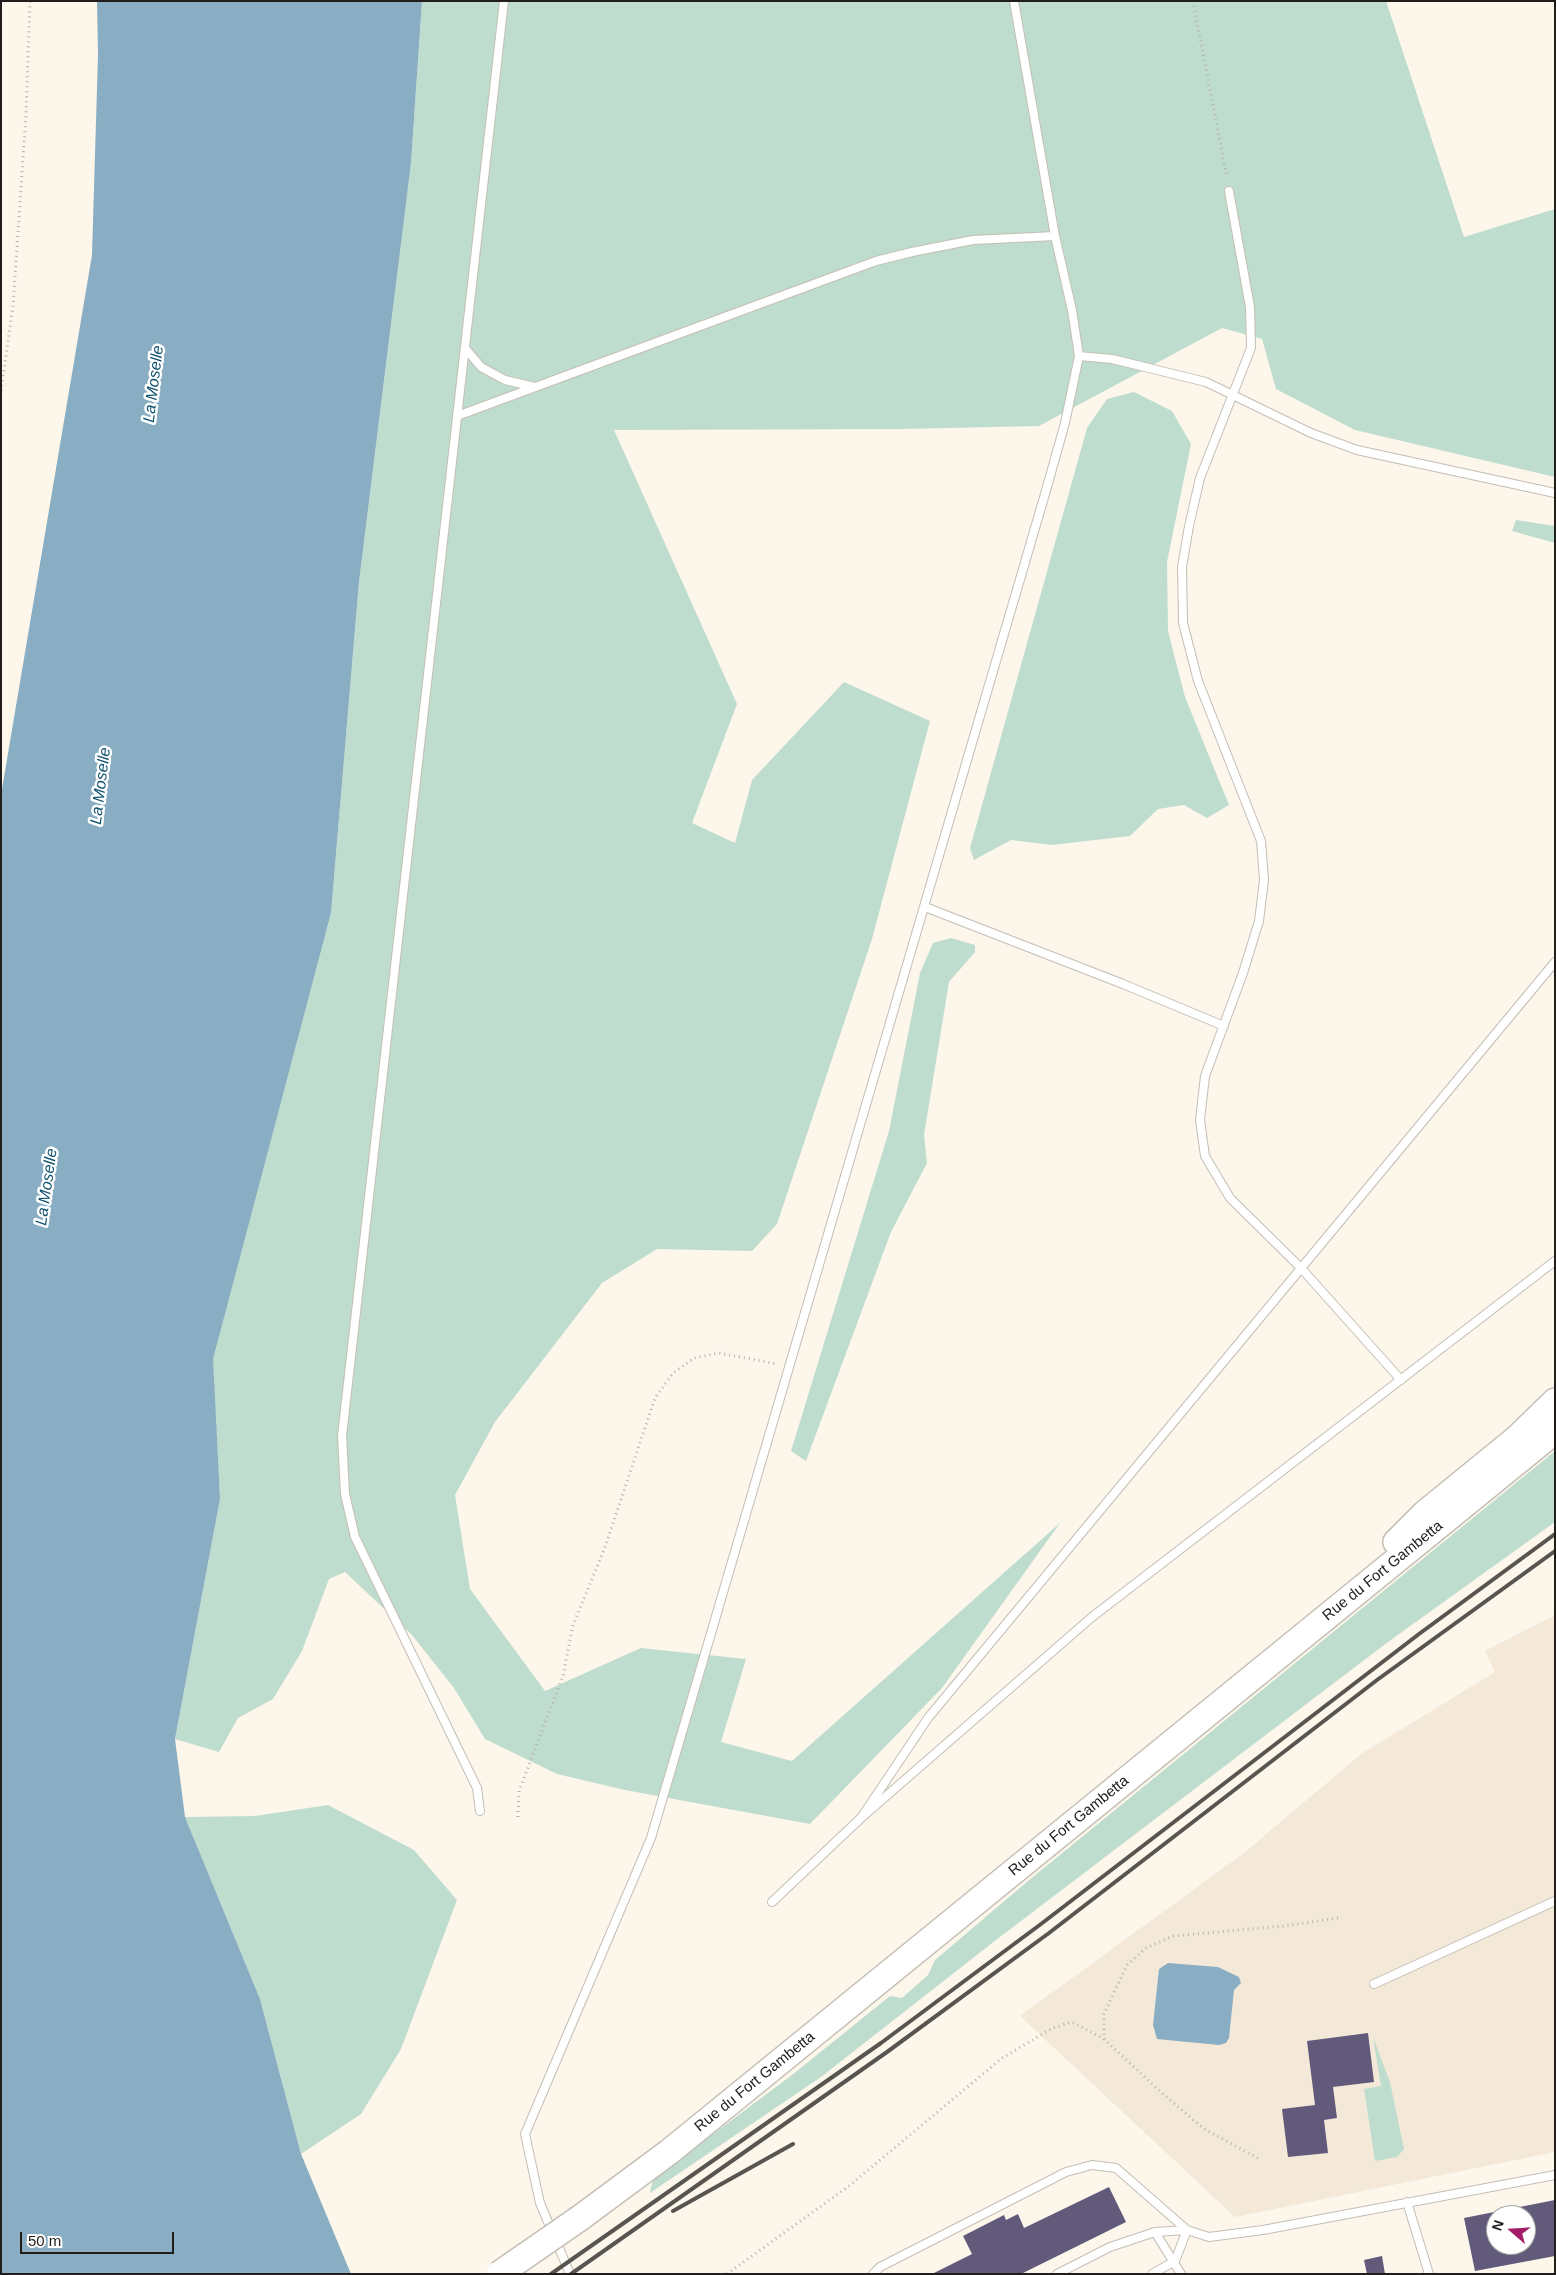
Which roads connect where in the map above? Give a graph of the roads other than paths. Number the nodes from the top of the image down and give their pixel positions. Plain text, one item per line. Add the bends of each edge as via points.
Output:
1 (504, 1) edge
2 (1014, 1) edge
3 (1229, 191) road end
4 (1056, 236) junction
5 (465, 348) junction
6 (1079, 356) junction
7 (537, 387) junction
8 (1232, 394) junction
9 (458, 416) junction
10 (1555, 493) edge
11 (925, 907) junction
12 (1555, 962) edge
13 (1224, 1026) junction
14 (1555, 1261) edge
15 (1301, 1268) junction
16 (1401, 1380) junction
17 (1555, 1401) edge
18 (1555, 1431) edge
19 (1338, 1607) junction
20 (480, 1811) dead end
21 (861, 1818) junction
22 (1555, 1901) edge
23 (772, 1902) dead end
24 (1374, 1984) dead end
25 (1555, 2175) edge
26 (1407, 2202) junction
27 (1187, 2230) junction
28 (1155, 2232) junction
29 (1175, 2261) junction
30 (499, 2274) edge
31 (570, 2274) edge
32 (873, 2274) edge
33 (1057, 2274) edge
34 (1152, 2274) edge
35 (1181, 2274) edge
36 (1429, 2274) edge

1 - 5 lane
2 - 4 lane
3 - 8 lane via 1250,307 1251,348
4 - 6 lane
4 - 7 lane via 972,240 876,262
5 - 7 lane via 481,367 505,380
5 - 9 lane
6 - 8 lane via 1112,359 1206,382
6 - 11 lane via 1065,424
7 - 9 lane
8 - 10 lane via 1311,433 1357,450
8 - 13 lane via 1200,478 1182,567 1183,622 1198,681 1261,841 1264,880 1259,921
9 - 20 lane via 342,1436 344,1494 355,1537 477,1788
11 - 13 lane
11 - 31 lane via 651,1838 525,2134 540,2204
12 - 15 lane
13 - 15 lane via 1205,1076 1200,1120 1205,1156 1230,1198
14 - 16 lane
15 - 16 lane
15 - 21 lane via 928,1718
16 - 21 lane via 1092,1617
17 - 19 main road via 1517,1438 1425,1513
18 - 19 main road, Rue du Fort Gambetta
19 - 30 main road, Rue du Fort Gambetta, bridge via 669,2152
21 - 23 lane
22 - 24 lane
25 - 26 lane
26 - 27 lane via 1231,2235 1208,2237
26 - 36 lane
27 - 28 lane
27 - 29 lane
27 - 32 lane via 1116,2168 1092,2165 1066,2172 880,2266
28 - 29 lane
28 - 33 lane via 1110,2247
29 - 34 lane
29 - 35 lane

